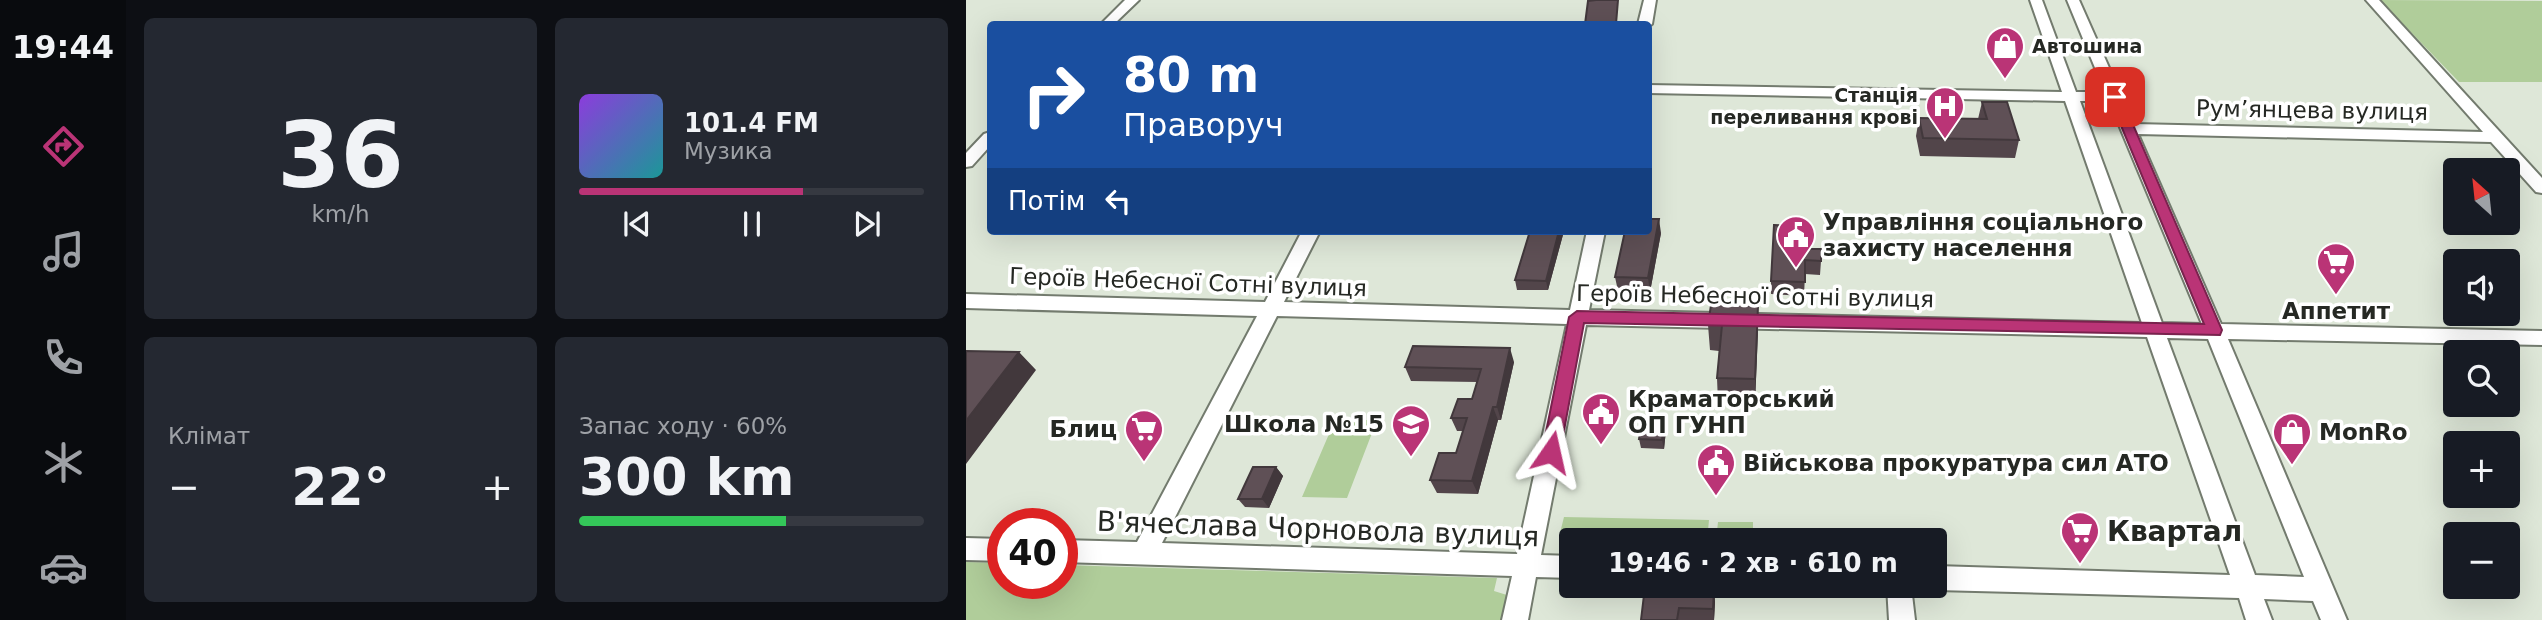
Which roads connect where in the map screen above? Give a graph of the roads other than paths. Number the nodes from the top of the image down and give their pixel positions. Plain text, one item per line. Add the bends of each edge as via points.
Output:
1 (1133, 0) edge
2 (1650, 0) edge
3 (2036, 0) edge
4 (2073, 0) edge
5 (2372, 0) edge
6 (1110, 21) edge
7 (1646, 21) edge
8 (1652, 89) edge
9 (2069, 96) junction
10 (2115, 97) junction
11 (2128, 129) junction
12 (2496, 136) junction
13 (987, 141) edge
14 (966, 162) edge
15 (2542, 188) edge
16 (1309, 235) edge
17 (1595, 235) edge
18 (966, 301) edge
19 (1269, 309) junction
20 (1577, 317) junction
21 (2154, 329) junction
22 (2214, 330) junction
23 (2542, 338) edge
24 (966, 549) edge
25 (987, 550) edge
26 (1078, 552) edge
27 (1144, 554) junction
28 (1529, 565) junction
29 (1559, 566) edge
30 (1947, 578) edge
31 (2247, 587) junction
32 (2320, 589) junction
33 (1900, 598) edge
34 (1515, 620) edge
35 (1902, 620) edge
36 (2259, 620) edge
37 (2334, 620) edge

1 - 6 street
2 - 7 street
3 - 9 street
4 - 10 street
5 - 12 street
8 - 9 street
9 - 10 street
9 - 21 street
10 - 11 street
11 - 12 street, Рум’янцева вулиця
11 - 22 street
12 - 15 street
13 - 14 street
16 - 19 street
17 - 20 street
18 - 19 street, Героїв Небесної Сотні вулиця
19 - 20 street, Героїв Небесної Сотні вулиця
19 - 27 street
20 - 21 street, Героїв Небесної Сотні вулиця
20 - 28 street
21 - 22 street, Героїв Небесної Сотні вулиця
21 - 31 street
22 - 23 street, Героїв Небесної Сотні вулиця
22 - 32 street
24 - 25 street
26 - 27 street, В'ячеслава Чорновола вулиця
27 - 28 street, В'ячеслава Чорновола вулиця
28 - 29 street, В'ячеслава Чорновола вулиця
28 - 34 street
30 - 31 street
31 - 32 street
31 - 36 street
32 - 37 street
33 - 35 street

